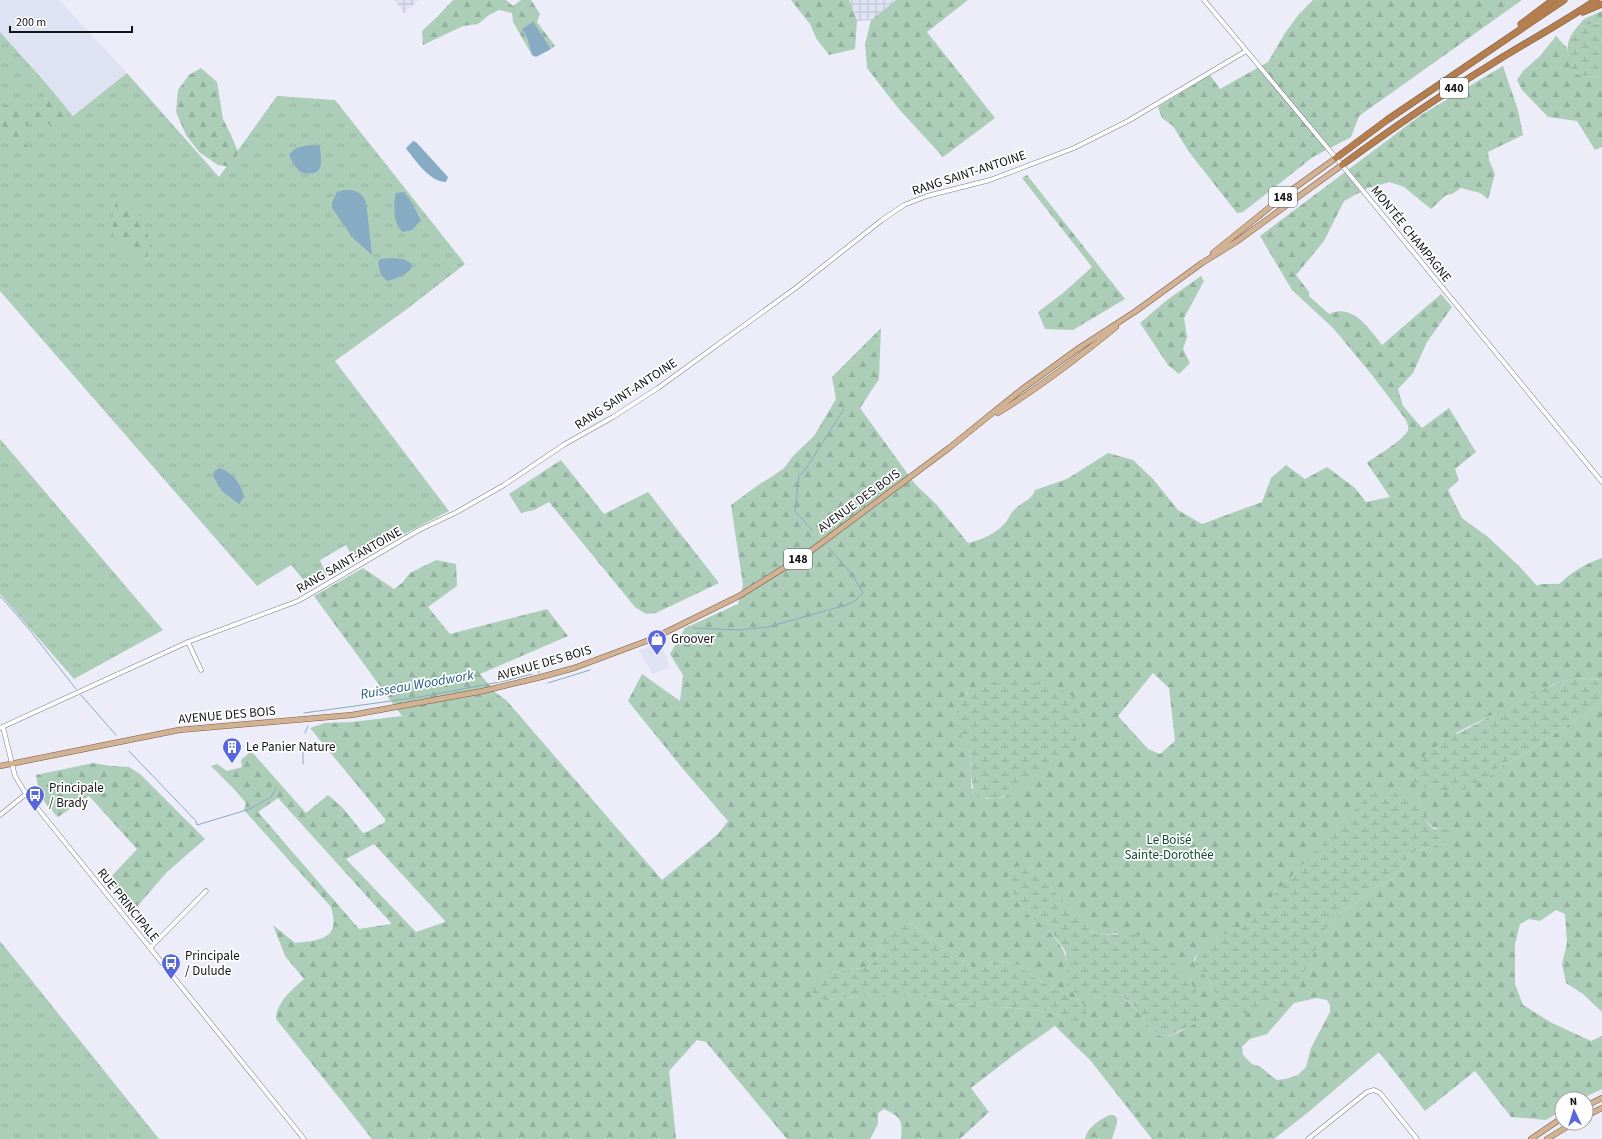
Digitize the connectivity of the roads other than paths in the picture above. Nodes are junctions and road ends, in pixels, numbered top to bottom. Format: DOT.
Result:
graph roads {
  1 [pos="1204,0"];
  2 [pos="1553,0"];
  3 [pos="1564,0"];
  4 [pos="1596,0"];
  5 [pos="1602,4"];
  6 [pos="1570,18"];
  7 [pos="1246,51"];
  8 [pos="1486,53"];
  9 [pos="1336,158"];
  10 [pos="1342,165"];
  11 [pos="1202,263"];
  12 [pos="1602,482"];
  13 [pos="188,642"];
  14 [pos="201,670"];
  15 [pos="2,728"];
  16 [pos="12,763"];
  17 [pos="0,766"];
  18 [pos="26,794"];
  19 [pos="0,815"];
  20 [pos="206,891"];
  21 [pos="150,948"];
  22 [pos="1554,1123"];
  23 [pos="1560,1131"];
  24 [pos="304,1139"];
  25 [pos="1308,1139"];
  26 [pos="1417,1139"];
  27 [pos="1531,1139"];
  28 [pos="1547,1139"];
  1 -- 7 [label="street, MONTÉE CHAMPAGNE"];
  2 -- 8 [label="highway"];
  3 -- 8 [label="highway, 440"];
  4 -- 6 [label="highway, 440"];
  5 -- 6 [label="highway"];
  6 -- 10 [label="highway, 440"];
  7 -- 9 [label="street, MONTÉE CHAMPAGNE"];
  7 -- 13 [label="street, RANG SAINT-ANTOINE"];
  8 -- 9 [label="highway, 440"];
  9 -- 10 [label="street, MONTÉE CHAMPAGNE"];
  9 -- 11 [label="main road, AVENUE DES BOIS / 148"];
  10 -- 11 [label="main road, AVENUE DES BOIS / 148"];
  10 -- 12 [label="street, MONTÉE CHAMPAGNE"];
  11 -- 16 [label="main road, AVENUE DES BOIS / 148"];
  13 -- 14 [label="street"];
  13 -- 15 [label="street, RANG SAINT-ANTOINE"];
  15 -- 16 [label="street, RUE PRINCIPALE"];
  16 -- 17 [label="main road, AVENUE DES BOIS / 148"];
  16 -- 18 [label="street, RUE PRINCIPALE"];
  18 -- 19 [label="street"];
  18 -- 21 [label="street, RUE PRINCIPALE"];
  20 -- 21 [label="street"];
  21 -- 24 [label="street, RUE PRINCIPALE"];
  22 -- 27 [label="main road"];
  23 -- 28 [label="main road"];
  25 -- 26 [label="street"];
}
